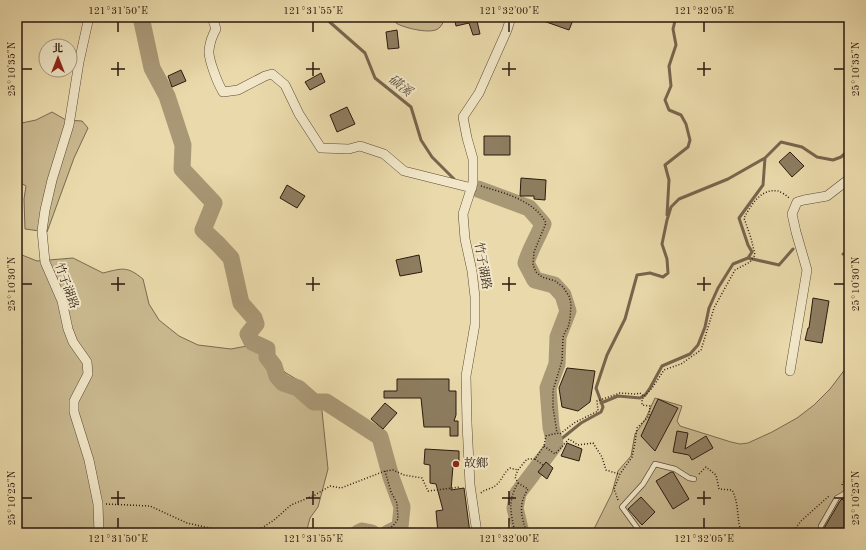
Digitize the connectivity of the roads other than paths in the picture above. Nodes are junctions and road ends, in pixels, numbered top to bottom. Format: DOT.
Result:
graph roads {
  1 [pos="89,17"];
  2 [pos="212,17"];
  3 [pos="511,17"];
  4 [pos="849,179"];
  5 [pos="472,186"];
  6 [pos="790,371"];
  7 [pos="694,479"];
  8 [pos="849,489"];
  9 [pos="821,526"];
  10 [pos="99,533"];
  11 [pos="477,533"];
  12 [pos="641,533"];
  1 -- 10 [label="street, 竹子湖路"];
  2 -- 5 [label="street"];
  3 -- 5 [label="street, 竹子湖路"];
  4 -- 6 [label="street"];
  5 -- 11 [label="street, 竹子湖路"];
  7 -- 12 [label="lane"];
  8 -- 9 [label="lane"];
}
